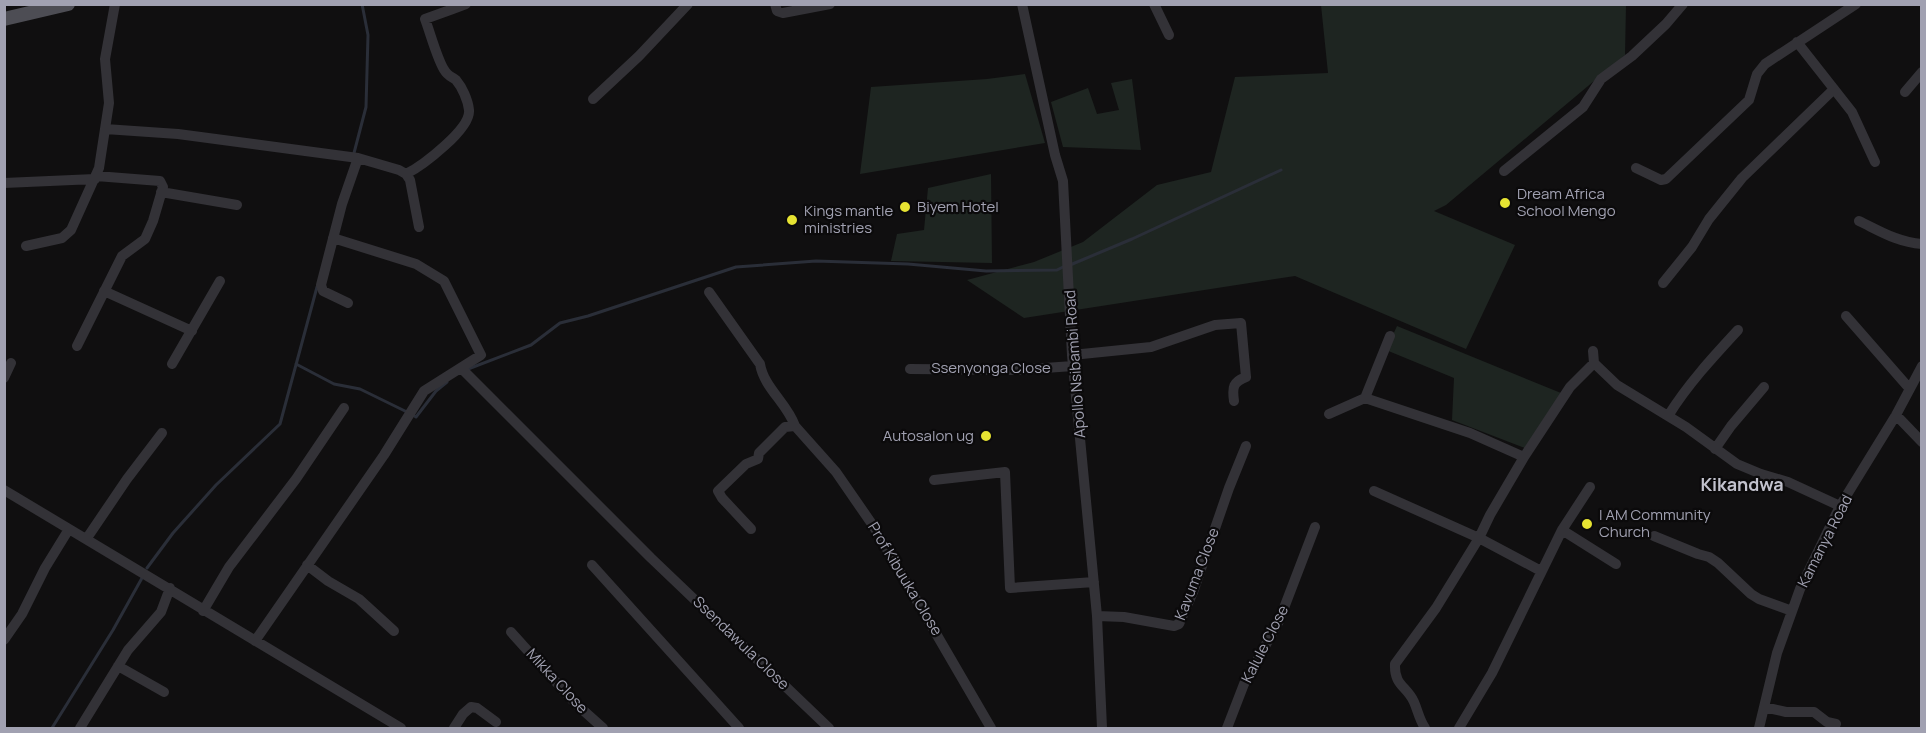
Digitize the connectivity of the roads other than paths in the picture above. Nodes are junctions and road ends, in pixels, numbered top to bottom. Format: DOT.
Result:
graph roads {
  1 [pos="68,4"];
  2 [pos="115,4"];
  3 [pos="466,4"];
  4 [pos="688,4"];
  5 [pos="775,4"];
  6 [pos="830,4"];
  7 [pos="1022,4"];
  8 [pos="1154,4"];
  9 [pos="1683,4"];
  10 [pos="1856,4"];
  11 [pos="451,7"];
  12 [pos="4,19"];
  13 [pos="1168,35"];
  14 [pos="1797,42"];
  15 [pos="1922,72"];
  16 [pos="1834,89"];
  17 [pos="1905,92"];
  18 [pos="593,99"];
  19 [pos="105,129"];
  20 [pos="358,158"];
  21 [pos="1875,162"];
  22 [pos="1636,168"];
  23 [pos="1504,171"];
  24 [pos="406,174"];
  25 [pos="96,178"];
  26 [pos="4,183"];
  27 [pos="161,192"];
  28 [pos="237,204"];
  29 [pos="1858,221"];
  30 [pos="419,227"];
  31 [pos="333,238"];
  32 [pos="1922,244"];
  33 [pos="26,246"];
  34 [pos="220,281"];
  35 [pos="1663,283"];
  36 [pos="104,291"];
  37 [pos="709,292"];
  38 [pos="348,303"];
  39 [pos="1846,316"];
  40 [pos="1738,330"];
  41 [pos="192,331"];
  42 [pos="1390,336"];
  43 [pos="77,346"];
  44 [pos="1593,351"];
  45 [pos="1073,361"];
  46 [pos="10,363"];
  47 [pos="172,363"];
  48 [pos="1594,363"];
  49 [pos="1922,366"];
  50 [pos="910,369"];
  51 [pos="465,372"];
  52 [pos="4,378"];
  53 [pos="1764,387"];
  54 [pos="1909,388"];
  55 [pos="1365,398"];
  56 [pos="1234,401"];
  57 [pos="344,408"];
  58 [pos="1329,414"];
  59 [pos="1896,415"];
  60 [pos="1668,416"];
  61 [pos="795,426"];
  62 [pos="162,433"];
  63 [pos="1922,442"];
  64 [pos="1246,446"];
  65 [pos="1715,449"];
  66 [pos="1524,458"];
  67 [pos="934,480"];
  68 [pos="1590,487"];
  69 [pos="4,490"];
  70 [pos="1374,491"];
  71 [pos="1840,506"];
  72 [pos="1315,527"];
  73 [pos="69,529"];
  74 [pos="751,529"];
  75 [pos="1562,530"];
  76 [pos="1654,536"];
  77 [pos="87,538"];
  78 [pos="1479,538"];
  79 [pos="1616,564"];
  80 [pos="307,565"];
  81 [pos="592,565"];
  82 [pos="1541,571"];
  83 [pos="1094,582"];
  84 [pos="170,588"];
  85 [pos="203,611"];
  86 [pos="1792,611"];
  87 [pos="1097,616"];
  88 [pos="394,631"];
  89 [pos="511,632"];
  90 [pos="4,640"];
  91 [pos="255,641"];
  92 [pos="118,666"];
  93 [pos="164,692"];
  94 [pos="1764,707"];
  95 [pos="496,722"];
  96 [pos="1836,724"];
  97 [pos="80,729"];
  98 [pos="401,729"];
  99 [pos="454,729"];
  100 [pos="603,729"];
  101 [pos="739,729"];
  102 [pos="830,729"];
  103 [pos="991,729"];
  104 [pos="1102,729"];
  105 [pos="1227,729"];
  106 [pos="1425,729"];
  107 [pos="1459,729"];
  108 [pos="1759,729"];
  1 -- 12 [label="main road"];
  2 -- 19 [label="street"];
  3 -- 11 [label="street"];
  4 -- 18 [label="street"];
  5 -- 6 [label="street"];
  7 -- 45 [label="street, Apollo Nsibambi Road"];
  8 -- 13 [label="street"];
  9 -- 23 [label="street"];
  10 -- 14 [label="street"];
  11 -- 24 [label="street"];
  14 -- 16 [label="street"];
  14 -- 22 [label="street"];
  15 -- 17 [label="street"];
  16 -- 21 [label="street"];
  16 -- 35 [label="street"];
  19 -- 20 [label="street"];
  19 -- 25 [label="street"];
  20 -- 24 [label="street"];
  20 -- 31 [label="street"];
  24 -- 30 [label="street"];
  25 -- 26 [label="street"];
  25 -- 27 [label="street"];
  25 -- 33 [label="street"];
  27 -- 28 [label="street"];
  27 -- 36 [label="street"];
  29 -- 32 [label="street"];
  31 -- 38 [label="street"];
  31 -- 51 [label="street"];
  34 -- 41 [label="street"];
  36 -- 41 [label="street"];
  36 -- 43 [label="street"];
  37 -- 61 [label="street, Prof Kibuuka Close"];
  39 -- 54 [label="street"];
  40 -- 60 [label="street"];
  41 -- 47 [label="street"];
  42 -- 55 [label="street"];
  44 -- 48 [label="street"];
  45 -- 50 [label="street, Ssenyonga Close"];
  45 -- 56 [label="street, Ssenyonga Close"];
  45 -- 83 [label="street, Apollo Nsibambi Road"];
  46 -- 52 [label="street"];
  48 -- 60 [label="street"];
  48 -- 66 [label="street"];
  49 -- 54 [label="street, Kamanya Road"];
  51 -- 80 [label="street"];
  51 -- 102 [label="street, Ssendawula Close"];
  53 -- 65 [label="street"];
  54 -- 59 [label="street, Kamanya Road"];
  55 -- 58 [label="street"];
  55 -- 66 [label="street"];
  57 -- 85 [label="street"];
  59 -- 63 [label="street"];
  59 -- 71 [label="street, Kamanya Road"];
  60 -- 65 [label="street"];
  61 -- 74 [label="street"];
  61 -- 103 [label="street, Prof Kibuuka Close"];
  62 -- 77 [label="street"];
  64 -- 87 [label="street, Kavuma Close"];
  65 -- 71 [label="street"];
  66 -- 78 [label="street"];
  67 -- 83 [label="street"];
  68 -- 75 [label="street"];
  69 -- 73 [label="street"];
  70 -- 78 [label="street"];
  71 -- 86 [label="street, Kamanya Road"];
  72 -- 105 [label="street, Kalule Close"];
  73 -- 77 [label="street"];
  73 -- 90 [label="street"];
  75 -- 79 [label="street"];
  75 -- 82 [label="street"];
  76 -- 86 [label="street"];
  77 -- 84 [label="street"];
  78 -- 82 [label="street"];
  78 -- 106 [label="street"];
  80 -- 88 [label="street"];
  80 -- 91 [label="street"];
  81 -- 101 [label="street"];
  82 -- 107 [label="street"];
  83 -- 87 [label="street, Apollo Nsibambi Road"];
  84 -- 85 [label="street"];
  84 -- 92 [label="street"];
  85 -- 91 [label="street"];
  86 -- 94 [label="street, Kamanya Road"];
  87 -- 104 [label="street, Apollo Nsibambi Road"];
  89 -- 100 [label="street, Mikka Close"];
  91 -- 98 [label="street"];
  92 -- 93 [label="street"];
  92 -- 97 [label="street"];
  94 -- 96 [label="street"];
  94 -- 108 [label="street, Kamanya Road"];
  95 -- 99 [label="street"];
}
